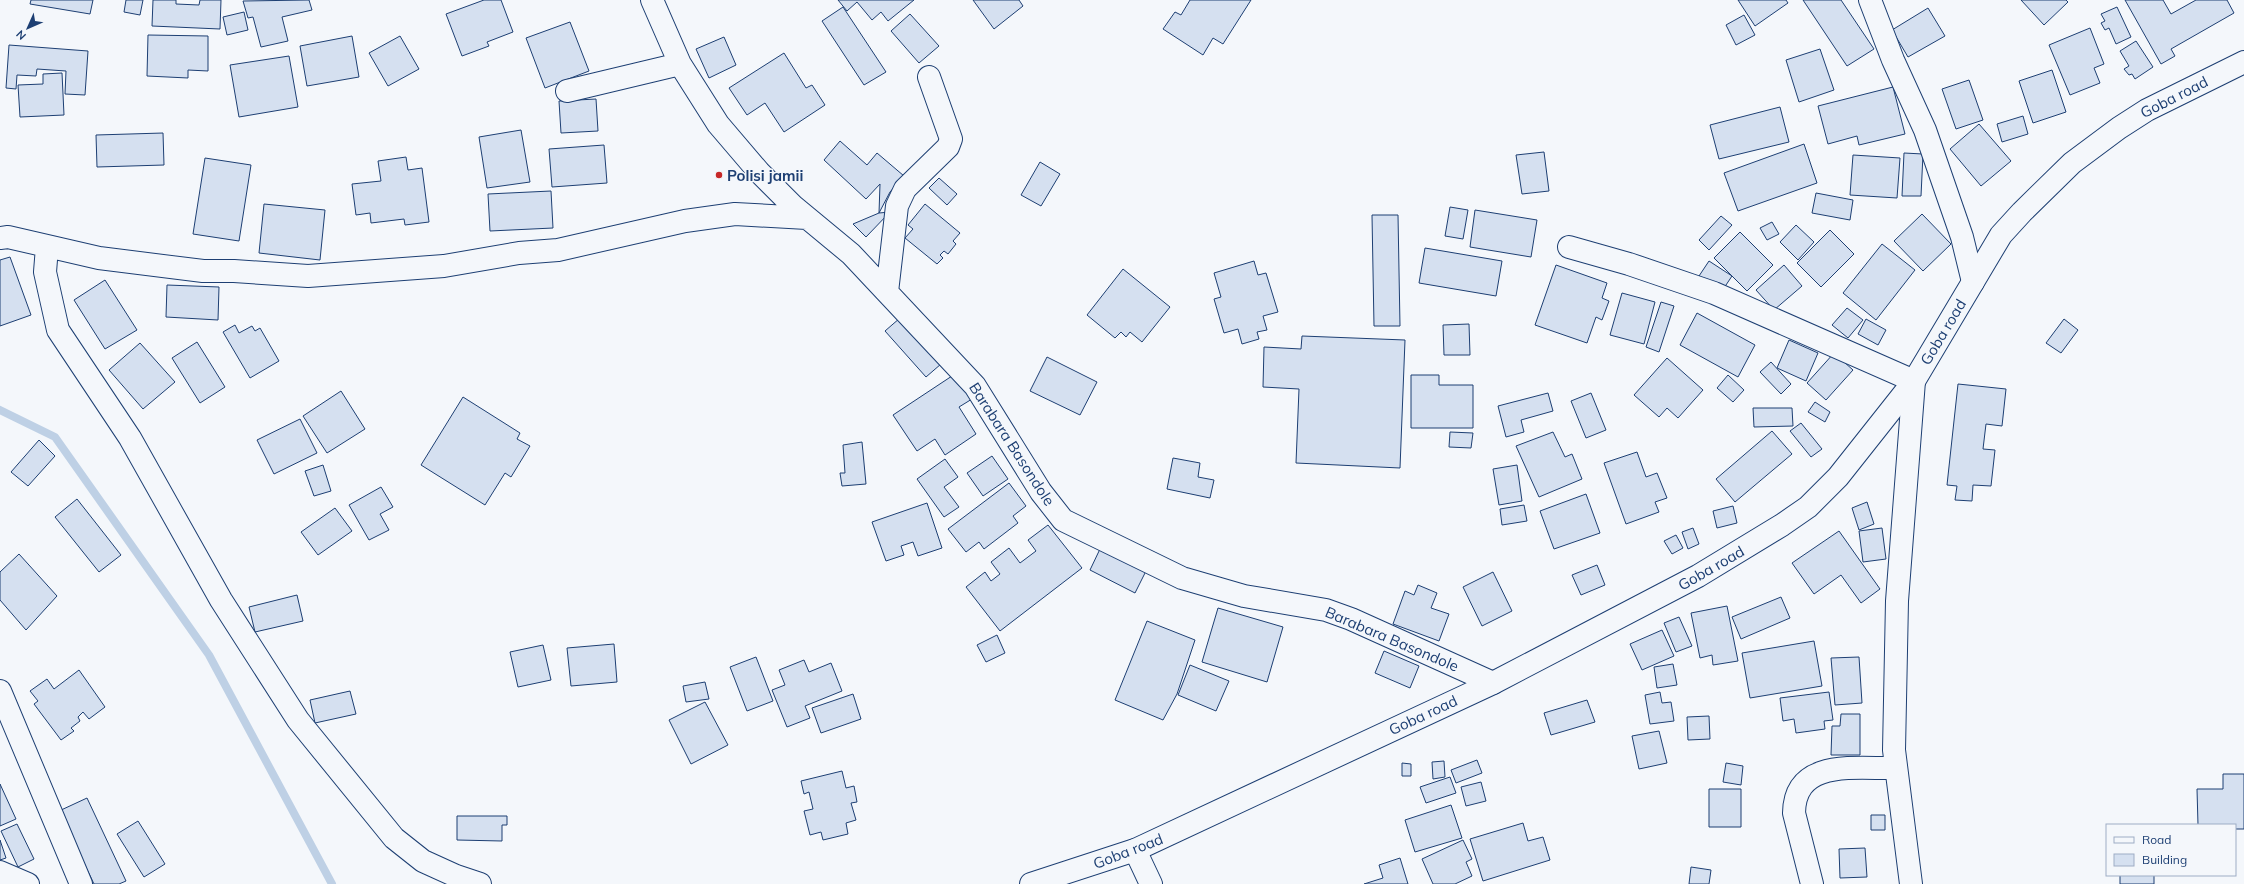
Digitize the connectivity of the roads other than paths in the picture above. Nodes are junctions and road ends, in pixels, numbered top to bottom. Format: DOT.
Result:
graph roads {
  1 [pos="1870,0"];
  2 [pos="654,1"];
  3 [pos="2244,62"];
  4 [pos="680,64"];
  5 [pos="929,77"];
  6 [pos="567,91"];
  7 [pos="807,218"];
  8 [pos="0,238"];
  9 [pos="47,246"];
  10 [pos="1569,247"];
  11 [pos="1972,282"];
  12 [pos="886,292"];
  13 [pos="1914,381"];
  14 [pos="1493,682"];
  15 [pos="0,691"];
  16 [pos="1895,768"];
  17 [pos="1135,850"];
  18 [pos="0,872"];
  19 [pos="28,884"];
  20 [pos="81,884"];
  21 [pos="480,884"];
  22 [pos="1031,884"];
  23 [pos="1151,884"];
  24 [pos="1812,884"];
  25 [pos="1911,884"];
  1 -- 11 [label="street"];
  2 -- 4 [label="street, Barabara Basondole"];
  3 -- 11 [label="street, Goba road"];
  4 -- 6 [label="street"];
  4 -- 7 [label="street, Barabara Basondole"];
  5 -- 12 [label="street"];
  7 -- 9 [label="street"];
  7 -- 12 [label="street, Barabara Basondole"];
  8 -- 9 [label="street"];
  9 -- 21 [label="street"];
  10 -- 13 [label="street"];
  11 -- 13 [label="street, Goba road"];
  12 -- 14 [label="street, Barabara Basondole"];
  13 -- 14 [label="street, Goba road"];
  13 -- 16 [label="street"];
  14 -- 17 [label="street, Goba road"];
  15 -- 20 [label="street"];
  16 -- 24 [label="street"];
  16 -- 25 [label="street"];
  17 -- 22 [label="street, Goba road"];
  17 -- 23 [label="street"];
  18 -- 19 [label="street"];
}
